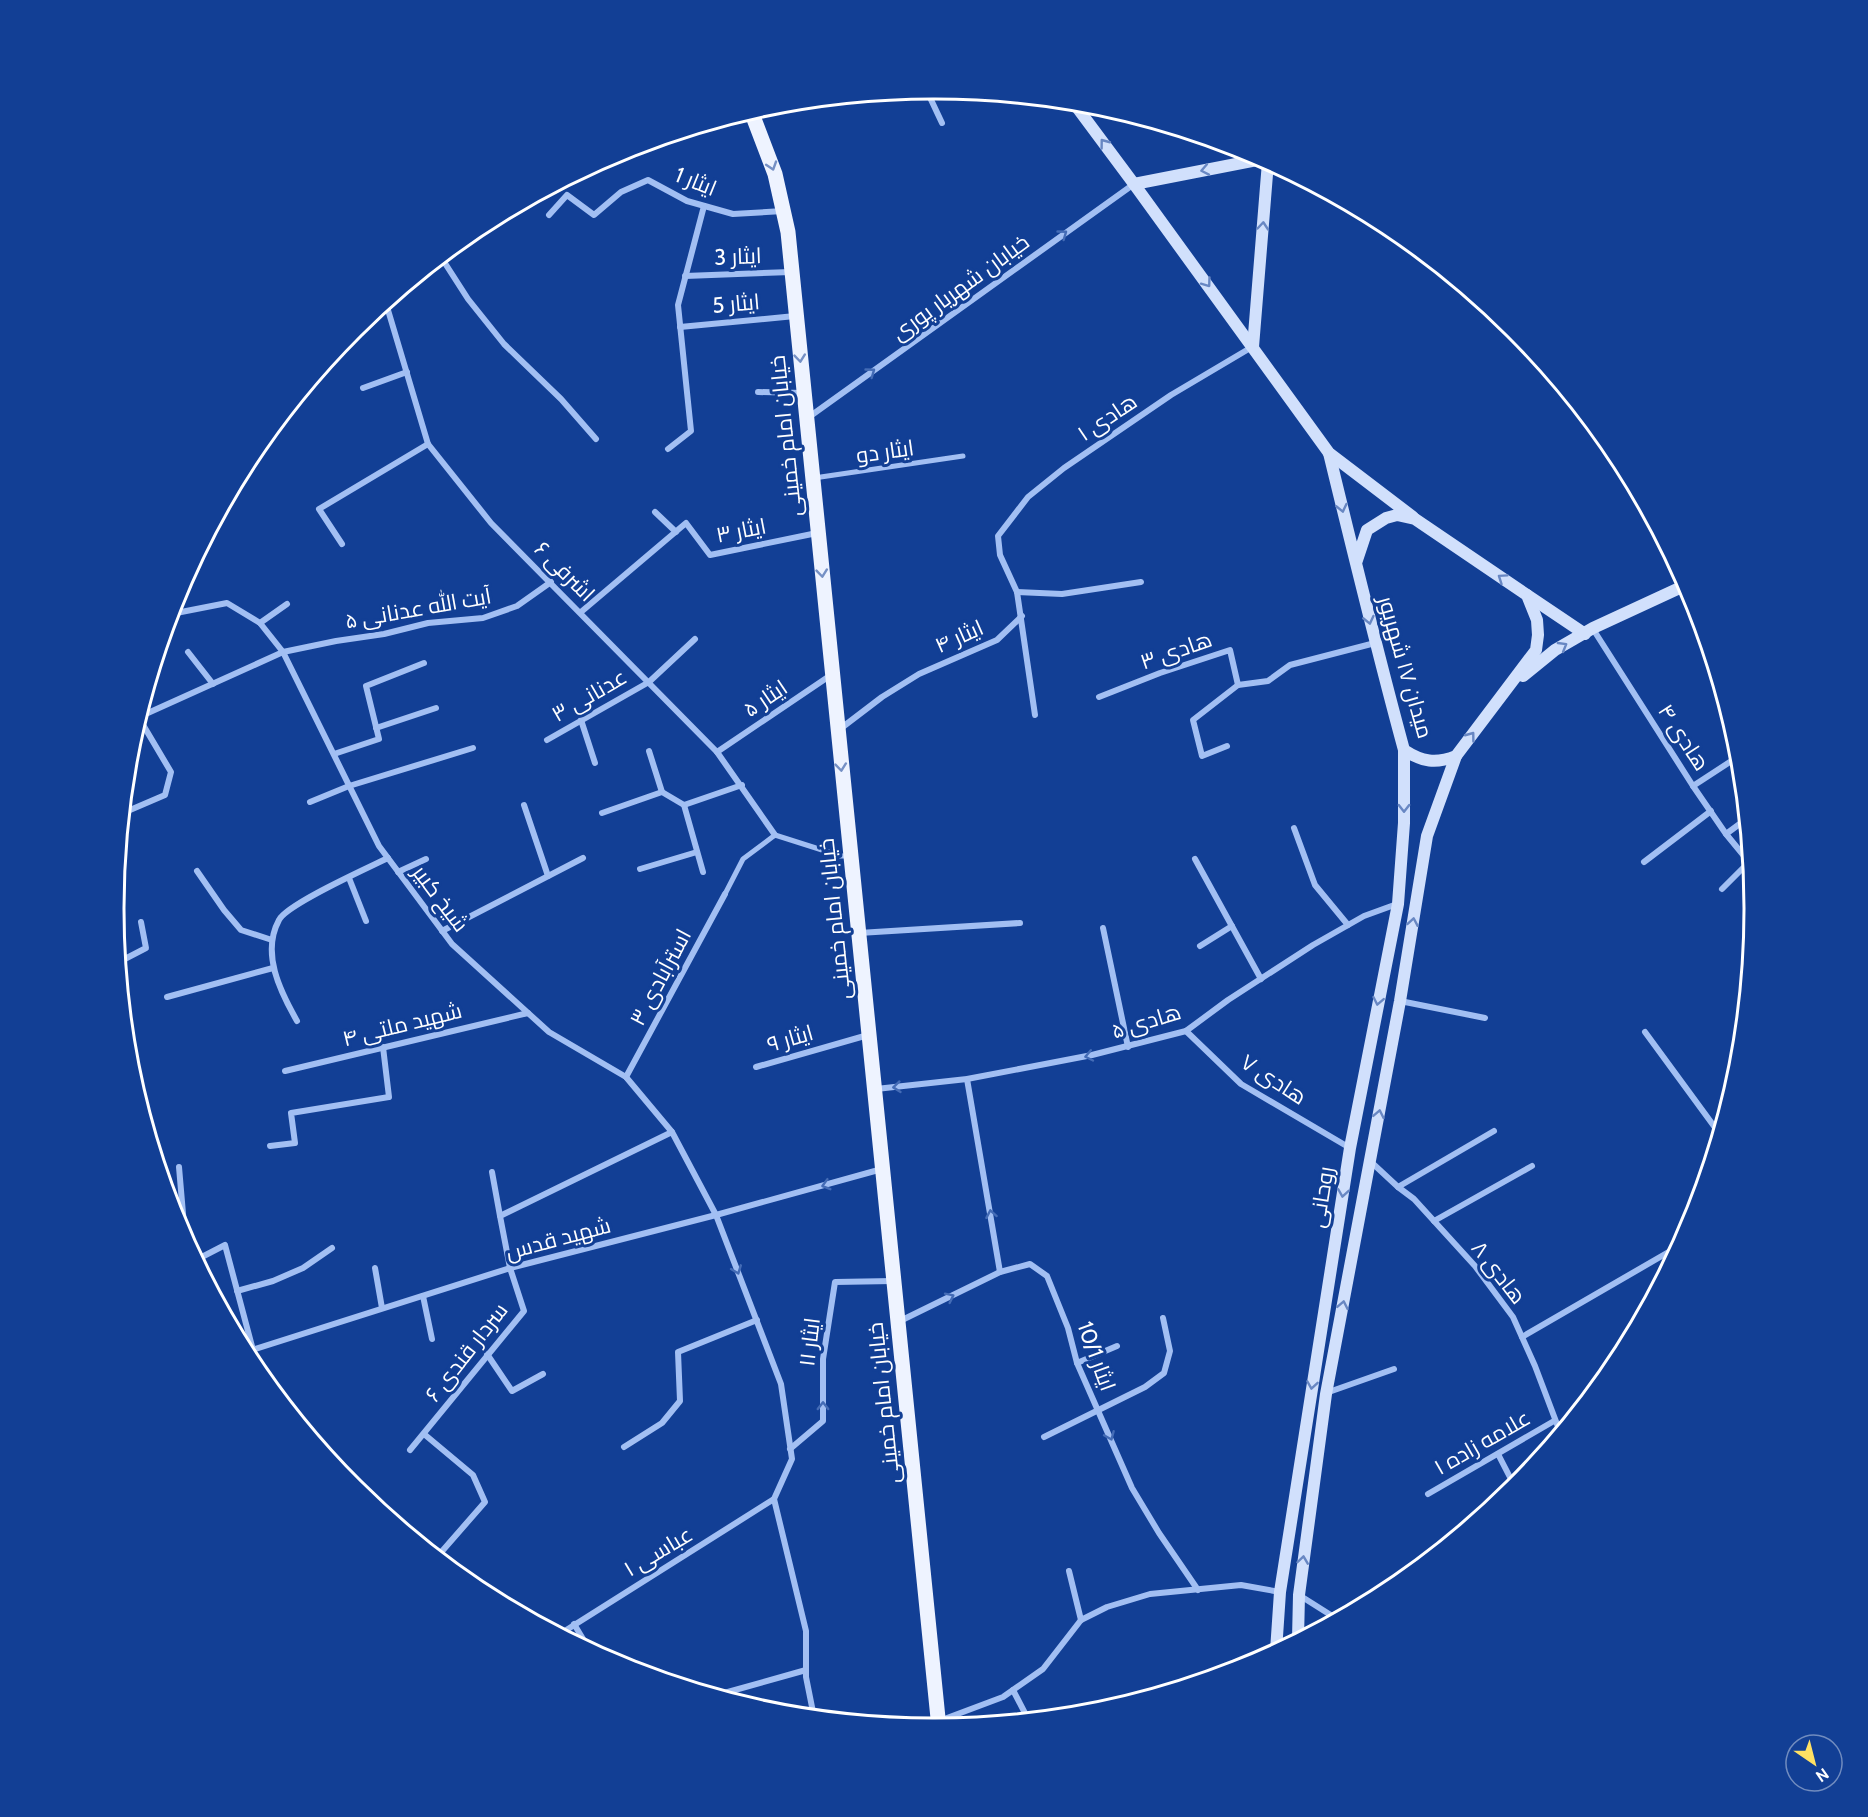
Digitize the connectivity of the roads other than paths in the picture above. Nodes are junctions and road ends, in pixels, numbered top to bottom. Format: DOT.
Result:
graph roads {
  1 [pos="931,99"];
  2 [pos="1081,113"];
  3 [pos="754,120"];
  4 [pos="942,123"];
  5 [pos="1246,162"];
  6 [pos="1267,171"];
  7 [pos="1134,184"];
  8 [pos="704,206"];
  9 [pos="783,211"];
  10 [pos="549,214"];
  11 [pos="445,263"];
  12 [pos="791,272"];
  13 [pos="685,276"];
  14 [pos="388,311"];
  15 [pos="796,316"];
  16 [pos="680,327"];
  17 [pos="1253,347"];
  18 [pos="407,372"];
  19 [pos="363,388"];
  20 [pos="758,392"];
  21 [pos="804,393"];
  22 [pos="806,419"];
  23 [pos="596,439"];
  24 [pos="428,444"];
  25 [pos="668,449"];
  26 [pos="1329,453"];
  27 [pos="963,456"];
  28 [pos="812,478"];
  29 [pos="656,512"];
  30 [pos="1415,519"];
  31 [pos="676,532"];
  32 [pos="818,533"];
  33 [pos="342,544"];
  34 [pos="1356,563"];
  35 [pos="551,582"];
  36 [pos="1141,582"];
  37 [pos="1678,589"];
  38 [pos="1017,592"];
  39 [pos="1527,595"];
  40 [pos="287,604"];
  41 [pos="181,612"];
  42 [pos="581,612"];
  43 [pos="1022,616"];
  44 [pos="260,623"];
  45 [pos="1589,631"];
  46 [pos="695,639"];
  47 [pos="1375,643"];
  48 [pos="188,652"];
  49 [pos="283,652"];
  50 [pos="424,663"];
  51 [pos="832,674"];
  52 [pos="649,682"];
  53 [pos="213,684"];
  54 [pos="1239,685"];
  55 [pos="1510,686"];
  56 [pos="1099,697"];
  57 [pos="436,708"];
  58 [pos="149,714"];
  59 [pos="1035,715"];
  60 [pos="581,720"];
  61 [pos="145,728"];
  62 [pos="376,728"];
  63 [pos="838,731"];
  64 [pos="547,740"];
  65 [pos="1227,746"];
  66 [pos="473,748"];
  67 [pos="1404,750"];
  68 [pos="650,751"];
  69 [pos="717,752"];
  70 [pos="334,754"];
  71 [pos="1456,756"];
  72 [pos="1730,762"];
  73 [pos="595,763"];
  74 [pos="742,785"];
  75 [pos="349,786"];
  76 [pos="1693,786"];
  77 [pos="662,792"];
  78 [pos="310,802"];
  79 [pos="524,805"];
  80 [pos="684,805"];
  81 [pos="130,810"];
  82 [pos="1710,811"];
  83 [pos="602,813"];
  84 [pos="1739,824"];
  85 [pos="1294,828"];
  86 [pos="1726,834"];
  87 [pos="775,835"];
  88 [pos="697,852"];
  89 [pos="1742,853"];
  90 [pos="850,856"];
  91 [pos="388,858"];
  92 [pos="583,858"];
  93 [pos="426,859"];
  94 [pos="1195,859"];
  95 [pos="1644,862"];
  96 [pos="640,869"];
  97 [pos="1742,869"];
  98 [pos="197,871"];
  99 [pos="398,872"];
  100 [pos="703,872"];
  101 [pos="548,876"];
  102 [pos="348,878"];
  103 [pos="1722,889"];
  104 [pos="725,894"];
  105 [pos="1398,904"];
  106 [pos="366,921"];
  107 [pos="141,922"];
  108 [pos="1020,923"];
  109 [pos="1348,925"];
  110 [pos="1232,926"];
  111 [pos="1103,928"];
  112 [pos="442,931"];
  113 [pos="858,933"];
  114 [pos="272,940"];
  115 [pos="1200,946"];
  116 [pos="126,958"];
  117 [pos="273,968"];
  118 [pos="1261,979"];
  119 [pos="167,997"];
  120 [pos="1400,1001"];
  121 [pos="528,1013"];
  122 [pos="1485,1017"];
  123 [pos="297,1021"];
  124 [pos="1186,1031"];
  125 [pos="1645,1032"];
  126 [pos="868,1035"];
  127 [pos="383,1047"];
  128 [pos="1128,1047"];
  129 [pos="1366,1062"];
  130 [pos="756,1067"];
  131 [pos="1388,1067"];
  132 [pos="285,1071"];
  133 [pos="626,1077"];
  134 [pos="967,1079"];
  135 [pos="874,1089"];
  136 [pos="1714,1126"];
  137 [pos="1494,1131"];
  138 [pos="672,1132"];
  139 [pos="270,1146"];
  140 [pos="1350,1148"];
  141 [pos="1370,1161"];
  142 [pos="1532,1166"];
  143 [pos="179,1167"];
  144 [pos="882,1169"];
  145 [pos="492,1172"];
  146 [pos="1398,1187"];
  147 [pos="182,1207"];
  148 [pos="717,1215"];
  149 [pos="500,1216"];
  150 [pos="1434,1221"];
  151 [pos="332,1248"];
  152 [pos="1666,1253"];
  153 [pos="203,1256"];
  154 [pos="375,1268"];
  155 [pos="510,1268"];
  156 [pos="1000,1272"];
  157 [pos="893,1281"];
  158 [pos="237,1291"];
  159 [pos="423,1296"];
  160 [pos="382,1308"];
  161 [pos="1164,1318"];
  162 [pos="757,1320"];
  163 [pos="898,1322"];
  164 [pos="245,1333"];
  165 [pos="1522,1337"];
  166 [pos="432,1339"];
  167 [pos="1117,1346"];
  168 [pos="255,1349"];
  169 [pos="487,1354"];
  170 [pos="1077,1362"];
  171 [pos="1394,1369"];
  172 [pos="543,1374"];
  173 [pos="1326,1394"];
  174 [pos="1098,1409"];
  175 [pos="1554,1421"];
  176 [pos="1556,1425"];
  177 [pos="424,1434"];
  178 [pos="1044,1437"];
  179 [pos="624,1447"];
  180 [pos="790,1449"];
  181 [pos="410,1450"];
  182 [pos="1498,1454"];
  183 [pos="1510,1477"];
  184 [pos="1428,1494"];
  185 [pos="774,1499"];
  186 [pos="442,1552"];
  187 [pos="1069,1572"];
  188 [pos="1198,1590"];
  189 [pos="1280,1592"];
  190 [pos="1299,1595"];
  191 [pos="1331,1614"];
  192 [pos="1082,1620"];
  193 [pos="574,1624"];
  194 [pos="566,1630"];
  195 [pos="1298,1632"];
  196 [pos="582,1638"];
  197 [pos="1277,1642"];
  198 [pos="806,1670"];
  199 [pos="1013,1690"];
  200 [pos="730,1691"];
  201 [pos="813,1708"];
  202 [pos="1025,1712"];
  203 [pos="956,1717"];
  204 [pos="937,1718"];
  1 -- 4 [label="street"];
  7 -- 2 [label="main road, one-way"];
  3 -- 9 [label="main road, خیابان امام خمینی, one-way"];
  5 -- 7 [label="main road, one-way"];
  17 -- 6 [label="main road, one-way"];
  7 -- 17 [label="main road, one-way"];
  22 -- 7 [label="street, خیابان شهریار پوری, one-way"];
  8 -- 9 [label="street, ایثار 1"];
  8 -- 10 [label="street, ایثار 1"];
  8 -- 13 [label="street"];
  9 -- 12 [label="main road, خیابان امام خمینی"];
  11 -- 23 [label="street"];
  12 -- 13 [label="street, ایثار 3"];
  12 -- 15 [label="main road, خیابان امام خمینی"];
  13 -- 16 [label="street"];
  14 -- 18 [label="street, اشرفی ۶"];
  15 -- 16 [label="street, ایثار 5"];
  15 -- 21 [label="main road, خیابان امام خمینی, one-way"];
  16 -- 25 [label="street"];
  17 -- 26 [label="main road"];
  17 -- 38 [label="street, هادی ۱"];
  18 -- 19 [label="street"];
  18 -- 24 [label="street, اشرفی ۶"];
  20 -- 21 [label="street"];
  21 -- 22 [label="main road, خیابان امام خمینی"];
  22 -- 28 [label="main road, خیابان امام خمینی"];
  24 -- 33 [label="street"];
  24 -- 35 [label="street, اشرفی ۶"];
  26 -- 30 [label="main road"];
  26 -- 34 [label="main road, میدان ۱۷ شهریور, one-way"];
  27 -- 28 [label="street, ایثار دو"];
  28 -- 32 [label="main road, خیابان امام خمینی"];
  29 -- 31 [label="street"];
  30 -- 34 [label="main road"];
  39 -- 30 [label="main road, one-way"];
  31 -- 32 [label="street, ایثار ۳"];
  31 -- 42 [label="street"];
  32 -- 51 [label="main road, خیابان امام خمینی, one-way"];
  34 -- 47 [label="main road, میدان ۱۷ شهریور, one-way"];
  35 -- 42 [label="street, اشرفی ۶"];
  35 -- 49 [label="street, آیت الله عدنانی ۵"];
  36 -- 38 [label="street"];
  37 -- 45 [label="main road"];
  38 -- 43 [label="street"];
  39 -- 45 [label="main road"];
  39 -- 55 [label="main road, میدان ۱۷ شهریور"];
  40 -- 44 [label="street"];
  41 -- 44 [label="street, شیخ کبیر"];
  42 -- 52 [label="street, اشرفی ۶"];
  43 -- 59 [label="street"];
  43 -- 63 [label="street, ایثار ۴"];
  44 -- 49 [label="street, شیخ کبیر"];
  55 -- 45 [label="main road, one-way"];
  45 -- 76 [label="street, هادی ۴"];
  46 -- 52 [label="street, عدنانی ۳"];
  47 -- 54 [label="street"];
  47 -- 67 [label="main road, میدان ۱۷ شهریور"];
  48 -- 53 [label="street"];
  49 -- 53 [label="street, آیت الله عدنانی ۵"];
  49 -- 70 [label="street, شیخ کبیر"];
  50 -- 62 [label="street"];
  51 -- 63 [label="main road, خیابان امام خمینی"];
  51 -- 69 [label="street, ایثار ۵"];
  52 -- 60 [label="street, عدنانی ۳"];
  52 -- 69 [label="street, اشرفی ۶"];
  53 -- 58 [label="street, آیت الله عدنانی ۵"];
  54 -- 56 [label="street, هادی ۳"];
  54 -- 65 [label="street"];
  71 -- 55 [label="main road, میدان ۱۷ شهریور, one-way"];
  57 -- 62 [label="street"];
  60 -- 64 [label="street, عدنانی ۳"];
  60 -- 73 [label="street"];
  61 -- 81 [label="street"];
  62 -- 70 [label="street"];
  63 -- 90 [label="main road, خیابان امام خمینی, one-way"];
  66 -- 75 [label="street"];
  67 -- 71 [label="main road, میدان ۱۷ شهریور"];
  67 -- 105 [label="main road, روحانی, one-way"];
  68 -- 77 [label="street"];
  69 -- 74 [label="street, اشرفی ۶"];
  70 -- 75 [label="street, شیخ کبیر"];
  120 -- 71 [label="main road, روحانی, one-way"];
  72 -- 76 [label="street"];
  74 -- 80 [label="street"];
  74 -- 87 [label="street, اشرفی ۶"];
  75 -- 78 [label="street"];
  75 -- 91 [label="street, شیخ کبیر"];
  76 -- 82 [label="street, هادی ۴"];
  77 -- 80 [label="street"];
  77 -- 83 [label="street"];
  79 -- 101 [label="street"];
  80 -- 88 [label="street"];
  82 -- 86 [label="street, هادی ۴"];
  82 -- 95 [label="street"];
  84 -- 86 [label="street"];
  85 -- 109 [label="street"];
  86 -- 89 [label="street, هادی ۴"];
  87 -- 90 [label="street"];
  87 -- 104 [label="street"];
  88 -- 96 [label="street"];
  88 -- 100 [label="street"];
  90 -- 113 [label="main road, خیابان امام خمینی"];
  91 -- 99 [label="street, شیخ کبیر"];
  91 -- 102 [label="street"];
  92 -- 101 [label="street"];
  93 -- 99 [label="street"];
  94 -- 110 [label="street"];
  97 -- 103 [label="street"];
  98 -- 114 [label="street"];
  99 -- 112 [label="street, شیخ کبیر"];
  101 -- 112 [label="street"];
  102 -- 106 [label="street"];
  102 -- 114 [label="street"];
  104 -- 133 [label="street, استرآبادی ٣"];
  105 -- 109 [label="street, هادی ۵"];
  105 -- 129 [label="main road, روحانی, one-way"];
  107 -- 116 [label="street"];
  108 -- 113 [label="street"];
  109 -- 118 [label="street, هادی ۵"];
  110 -- 115 [label="street"];
  110 -- 118 [label="street"];
  111 -- 128 [label="street"];
  112 -- 121 [label="street, شیخ کبیر"];
  113 -- 126 [label="main road, خیابان امام خمینی"];
  114 -- 117 [label="street"];
  117 -- 119 [label="street"];
  117 -- 123 [label="street"];
  118 -- 124 [label="street, هادی ۵"];
  120 -- 122 [label="street"];
  120 -- 131 [label="main road, روحانی"];
  121 -- 127 [label="street, شهید ملتی ۴"];
  121 -- 133 [label="street, شیخ کبیر"];
  124 -- 128 [label="street, هادی ۵"];
  124 -- 140 [label="street, هادی ۷"];
  125 -- 136 [label="street"];
  126 -- 130 [label="street, ایثار ۹"];
  126 -- 135 [label="main road, خیابان امام خمینی"];
  127 -- 132 [label="street, شهید ملتی ۴"];
  127 -- 139 [label="street"];
  128 -- 134 [label="street, هادی ۵, one-way"];
  129 -- 131 [label="main road"];
  129 -- 140 [label="main road, روحانی"];
  141 -- 131 [label="main road, روحانی, one-way"];
  133 -- 138 [label="street, شیخ کبیر"];
  134 -- 135 [label="street, هادی ۵, one-way"];
  156 -- 134 [label="street, one-way"];
  135 -- 144 [label="main road, خیابان امام خمینی"];
  137 -- 146 [label="street"];
  138 -- 148 [label="street, شیخ کبیر"];
  138 -- 149 [label="street"];
  140 -- 189 [label="main road, روحانی, one-way"];
  141 -- 146 [label="street, هادی ۸"];
  173 -- 141 [label="main road, روحانی, one-way"];
  142 -- 150 [label="street"];
  143 -- 147 [label="street"];
  144 -- 148 [label="street, شهید قدس, one-way"];
  144 -- 157 [label="main road, خیابان امام خمینی"];
  145 -- 149 [label="street"];
  146 -- 150 [label="street, هادی ۸"];
  148 -- 155 [label="street, شهید قدس"];
  148 -- 162 [label="street, شیخ کبیر, one-way"];
  149 -- 155 [label="street"];
  150 -- 165 [label="street, هادی ۸"];
  151 -- 158 [label="street"];
  152 -- 165 [label="street"];
  153 -- 158 [label="street"];
  154 -- 160 [label="street"];
  155 -- 159 [label="street, شهید قدس"];
  155 -- 169 [label="street, سردار قندی ۶"];
  163 -- 156 [label="street, ایثار 10/1, one-way"];
  156 -- 170 [label="street, ایثار 10/1"];
  157 -- 163 [label="main road, خیابان امام خمینی"];
  180 -- 157 [label="street, ایثار ۱۱, one-way"];
  158 -- 164 [label="street"];
  159 -- 160 [label="street, شهید قدس"];
  159 -- 166 [label="street"];
  160 -- 168 [label="street, شهید قدس"];
  161 -- 174 [label="street"];
  162 -- 179 [label="street"];
  162 -- 180 [label="street, شیخ کبیر"];
  163 -- 204 [label="main road, خیابان امام خمینی"];
  165 -- 175 [label="street, هادی ۸"];
  167 -- 170 [label="street"];
  169 -- 172 [label="street"];
  169 -- 177 [label="street, سردار قندی ۶"];
  170 -- 174 [label="street, ایثار 10/1"];
  171 -- 173 [label="street"];
  190 -- 173 [label="main road, روحانی, one-way"];
  174 -- 178 [label="street"];
  174 -- 188 [label="street, ایثار 10/1, one-way"];
  175 -- 176 [label="street, هادی ۸"];
  175 -- 182 [label="street, علامه زاده ۱"];
  177 -- 181 [label="street, سردار قندی ۶"];
  177 -- 186 [label="street"];
  180 -- 185 [label="street"];
  182 -- 183 [label="street"];
  182 -- 184 [label="street, علامه زاده ۱"];
  185 -- 193 [label="street, عباسی ۱"];
  185 -- 198 [label="street"];
  187 -- 192 [label="street"];
  188 -- 189 [label="street"];
  188 -- 192 [label="street"];
  189 -- 197 [label="main road, روحانی"];
  190 -- 191 [label="street"];
  190 -- 195 [label="main road, روحانی"];
  192 -- 199 [label="street"];
  193 -- 194 [label="street, عباسی ۱"];
  193 -- 196 [label="street"];
  198 -- 200 [label="street"];
  198 -- 201 [label="street"];
  199 -- 202 [label="street"];
  199 -- 203 [label="street"];
}
